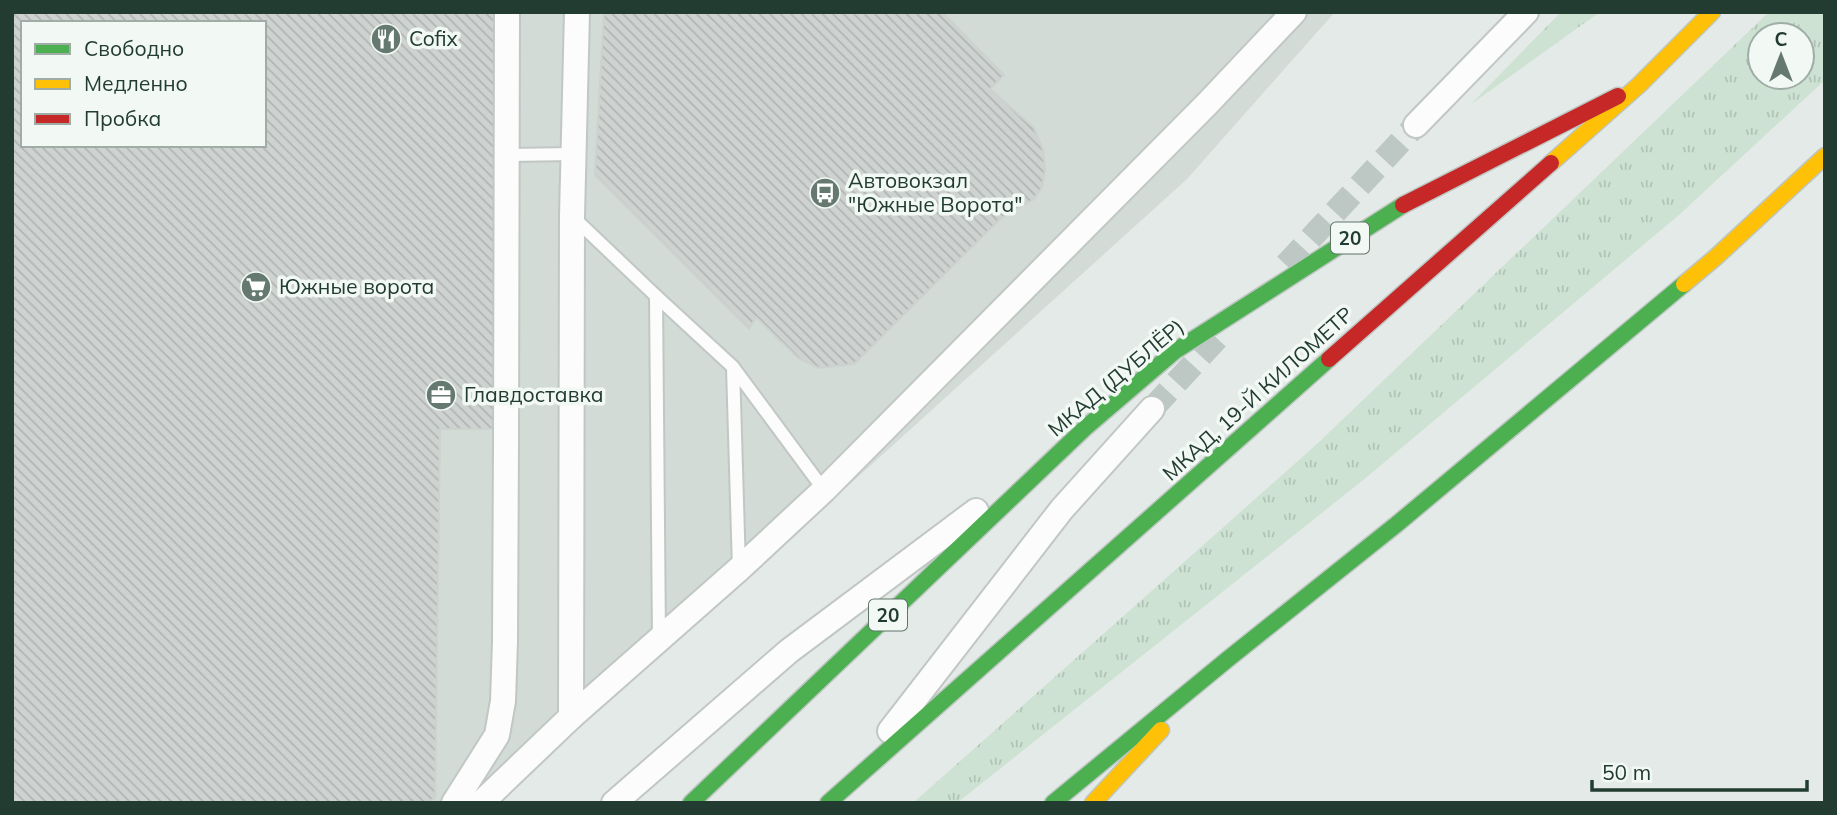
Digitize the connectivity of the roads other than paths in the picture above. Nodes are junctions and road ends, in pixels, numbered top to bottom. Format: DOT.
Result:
graph roads {
  1 [pos="507,12"];
  2 [pos="578,12"];
  3 [pos="1294,12"];
  4 [pos="1526,12"];
  5 [pos="1712,12"];
  6 [pos="1639,85"];
  7 [pos="1416,125"];
  8 [pos="574,153"];
  9 [pos="506,155"];
  10 [pos="1825,156"];
  11 [pos="572,216"];
  12 [pos="656,296"];
  13 [pos="733,366"];
  14 [pos="1152,409"];
  15 [pos="1085,428"];
  16 [pos="824,489"];
  17 [pos="739,569"];
  18 [pos="659,639"];
  19 [pos="1228,659"];
  20 [pos="571,717"];
  21 [pos="848,785"];
  22 [pos="454,803"];
  23 [pos="481,803"];
  24 [pos="614,803"];
  25 [pos="691,803"];
  26 [pos="828,803"];
  27 [pos="1053,803"];
  28 [pos="1093,803"];
  1 -- 9 [label="street"];
  2 -- 8 [label="street"];
  3 -- 16 [label="street"];
  4 -- 7 [label="street"];
  5 -- 6 [label="main road, МКАД, 19-Й КИЛОМЕТР"];
  6 -- 15 [label="main road, МКАД (ДУБЛЁР) / 20"];
  6 -- 21 [label="main road, МКАД, 19-Й КИЛОМЕТР"];
  8 -- 9 [label="lane"];
  8 -- 11 [label="street"];
  9 -- 22 [label="street"];
  10 -- 19 [label="main road"];
  11 -- 12 [label="lane"];
  11 -- 20 [label="street"];
  12 -- 13 [label="lane"];
  12 -- 18 [label="lane"];
  13 -- 16 [label="lane"];
  13 -- 17 [label="lane"];
  14 -- 21 [label="street"];
  15 -- 24 [label="street"];
  15 -- 25 [label="main road, МКАД (ДУБЛЁР) / 20"];
  16 -- 17 [label="street"];
  17 -- 18 [label="street"];
  18 -- 20 [label="street"];
  19 -- 27 [label="main road"];
  19 -- 28 [label="main road"];
  20 -- 23 [label="street"];
  21 -- 26 [label="main road, МКАД, 19-Й КИЛОМЕТР"];
}
